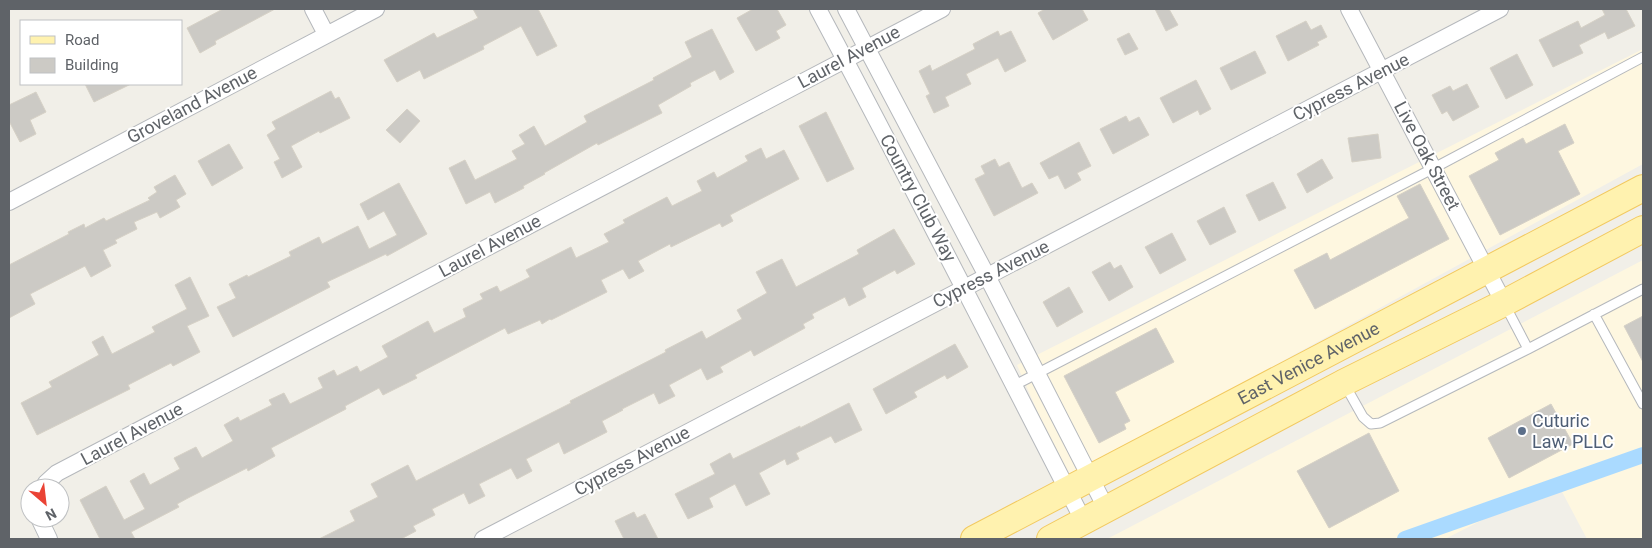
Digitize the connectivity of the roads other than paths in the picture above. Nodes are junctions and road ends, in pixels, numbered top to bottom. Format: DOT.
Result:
graph roads {
  1 [pos="313,9"];
  2 [pos="376,9"];
  3 [pos="818,9"];
  4 [pos="846,9"];
  5 [pos="942,9"];
  6 [pos="1349,9"];
  7 [pos="1500,9"];
  8 [pos="326,34"];
  9 [pos="866,48"];
  10 [pos="1643,57"];
  11 [pos="845,59"];
  12 [pos="1382,71"];
  13 [pos="1434,168"];
  14 [pos="1643,188"];
  15 [pos="9,202"];
  16 [pos="1643,229"];
  17 [pos="1487,270"];
  18 [pos="987,276"];
  19 [pos="964,287"];
  20 [pos="1643,288"];
  21 [pos="1504,303"];
  22 [pos="1594,314"];
  23 [pos="1528,349"];
  24 [pos="1036,374"];
  25 [pos="1344,383"];
  26 [pos="1013,386"];
  27 [pos="1642,403"];
  28 [pos="52,478"];
  29 [pos="1090,478"];
  30 [pos="1068,490"];
  31 [pos="1108,510"];
  32 [pos="1084,522"];
  33 [pos="483,539"];
  34 [pos="974,539"];
  35 [pos="1050,539"];
  1 -- 8 [label="street"];
  2 -- 8 [label="street, Groveland Avenue"];
  3 -- 11 [label="street, Country Club Way"];
  4 -- 9 [label="street, Country Club Way"];
  5 -- 9 [label="street, Laurel Avenue"];
  6 -- 12 [label="street, Live Oak Street"];
  7 -- 12 [label="street, Cypress Avenue"];
  8 -- 15 [label="street, Groveland Avenue"];
  9 -- 11 [label="street, Laurel Avenue"];
  9 -- 18 [label="street, Country Club Way"];
  10 -- 13 [label="lane"];
  11 -- 19 [label="street, Country Club Way"];
  11 -- 28 [label="street, Laurel Avenue"];
  12 -- 13 [label="street, Live Oak Street"];
  12 -- 18 [label="street, Cypress Avenue"];
  13 -- 17 [label="street, Live Oak Street"];
  13 -- 24 [label="lane"];
  14 -- 17 [label="main road, East Venice Avenue"];
  16 -- 21 [label="main road, East Venice Avenue"];
  17 -- 21 [label="street, Live Oak Street"];
  17 -- 29 [label="main road, East Venice Avenue"];
  18 -- 19 [label="street, Cypress Avenue"];
  18 -- 24 [label="street, Country Club Way"];
  19 -- 26 [label="street, Country Club Way"];
  19 -- 33 [label="street, Cypress Avenue"];
  20 -- 22 [label="lane"];
  21 -- 23 [label="lane"];
  21 -- 25 [label="main road, East Venice Avenue"];
  22 -- 23 [label="lane"];
  22 -- 27 [label="lane"];
  23 -- 25 [label="lane"];
  24 -- 26 [label="lane"];
  24 -- 29 [label="street, Country Club Way"];
  25 -- 31 [label="main road, East Venice Avenue"];
  26 -- 30 [label="street, Country Club Way"];
  29 -- 30 [label="main road, East Venice Avenue"];
  29 -- 31 [label="street, Country Club Way"];
  30 -- 32 [label="street, Country Club Way"];
  30 -- 34 [label="main road, East Venice Avenue"];
  31 -- 32 [label="main road, East Venice Avenue"];
  32 -- 35 [label="main road, East Venice Avenue"];
}
